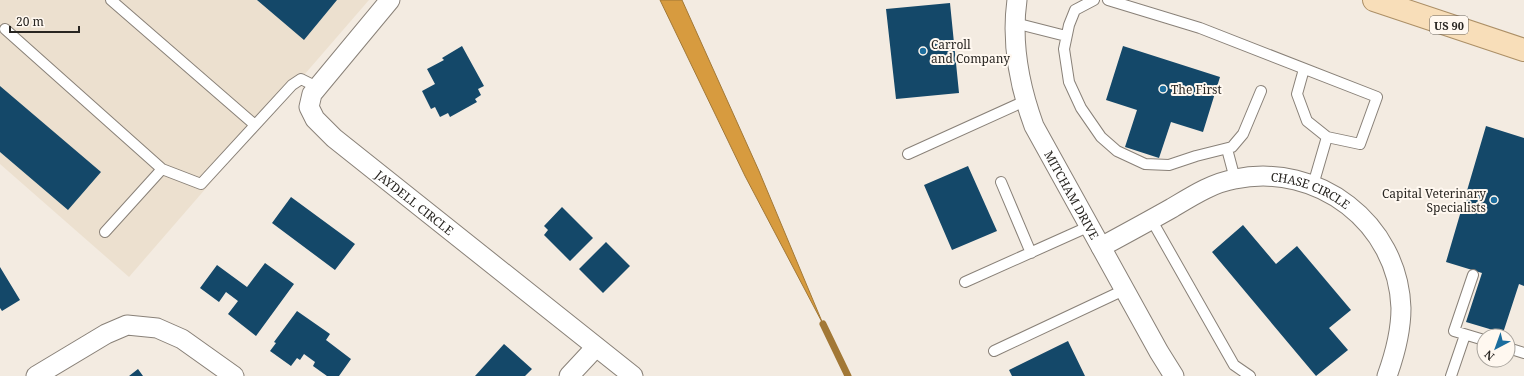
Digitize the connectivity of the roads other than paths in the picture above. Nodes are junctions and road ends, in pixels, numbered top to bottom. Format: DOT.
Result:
graph roads {
  1 [pos="111,0"];
  2 [pos="390,0"];
  3 [pos="1017,0"];
  4 [pos="1094,0"];
  5 [pos="1108,0"];
  6 [pos="1374,0"];
  7 [pos="1015,23"];
  8 [pos="5,29"];
  9 [pos="1066,36"];
  10 [pos="1524,50"];
  11 [pos="1304,69"];
  12 [pos="318,87"];
  13 [pos="1261,91"];
  14 [pos="1025,102"];
  15 [pos="255,125"];
  16 [pos="1327,137"];
  17 [pos="1227,149"];
  18 [pos="908,154"];
  19 [pos="162,169"];
  20 [pos="1235,179"];
  21 [pos="1001,182"];
  22 [pos="1313,185"];
  23 [pos="1151,219"];
  24 [pos="1090,226"];
  25 [pos="105,232"];
  26 [pos="1101,247"];
  27 [pos="1031,253"];
  28 [pos="1473,275"];
  29 [pos="965,282"];
  30 [pos="1124,290"];
  31 [pos="1465,335"];
  32 [pos="1476,338"];
  33 [pos="596,347"];
  34 [pos="994,351"];
  35 [pos="36,376"];
  36 [pos="234,376"];
  37 [pos="569,376"];
  38 [pos="633,376"];
  39 [pos="1174,376"];
  40 [pos="1250,376"];
  41 [pos="1387,376"];
  42 [pos="1451,376"];
  1 -- 15 [label="lane"];
  2 -- 12 [label="street, JAYDELL CIRCLE"];
  3 -- 7 [label="street, MITCHAM DRIVE"];
  4 -- 9 [label="lane"];
  5 -- 11 [label="lane"];
  6 -- 10 [label="main road, US 90"];
  7 -- 9 [label="lane"];
  7 -- 14 [label="street, MITCHAM DRIVE"];
  8 -- 19 [label="lane"];
  9 -- 17 [label="lane"];
  11 -- 16 [label="lane"];
  11 -- 16 [label="lane"];
  12 -- 15 [label="lane"];
  12 -- 33 [label="street, JAYDELL CIRCLE"];
  13 -- 17 [label="lane"];
  14 -- 18 [label="lane"];
  14 -- 24 [label="street, MITCHAM DRIVE"];
  15 -- 19 [label="lane"];
  16 -- 22 [label="lane"];
  17 -- 20 [label="lane"];
  19 -- 25 [label="lane"];
  20 -- 22 [label="street, CHASE CIRCLE"];
  20 -- 23 [label="street, CHASE CIRCLE"];
  21 -- 27 [label="lane"];
  22 -- 41 [label="street, CHASE CIRCLE"];
  23 -- 26 [label="street, CHASE CIRCLE"];
  23 -- 40 [label="lane"];
  24 -- 26 [label="street, MITCHAM DRIVE"];
  24 -- 27 [label="lane"];
  26 -- 30 [label="street, MITCHAM DRIVE"];
  27 -- 29 [label="lane"];
  28 -- 31 [label="lane"];
  30 -- 34 [label="lane"];
  30 -- 39 [label="street, MITCHAM DRIVE"];
  31 -- 32 [label="lane"];
  31 -- 42 [label="lane"];
  33 -- 37 [label="street"];
  33 -- 38 [label="street, JAYDELL CIRCLE"];
  35 -- 36 [label="street"];
}
